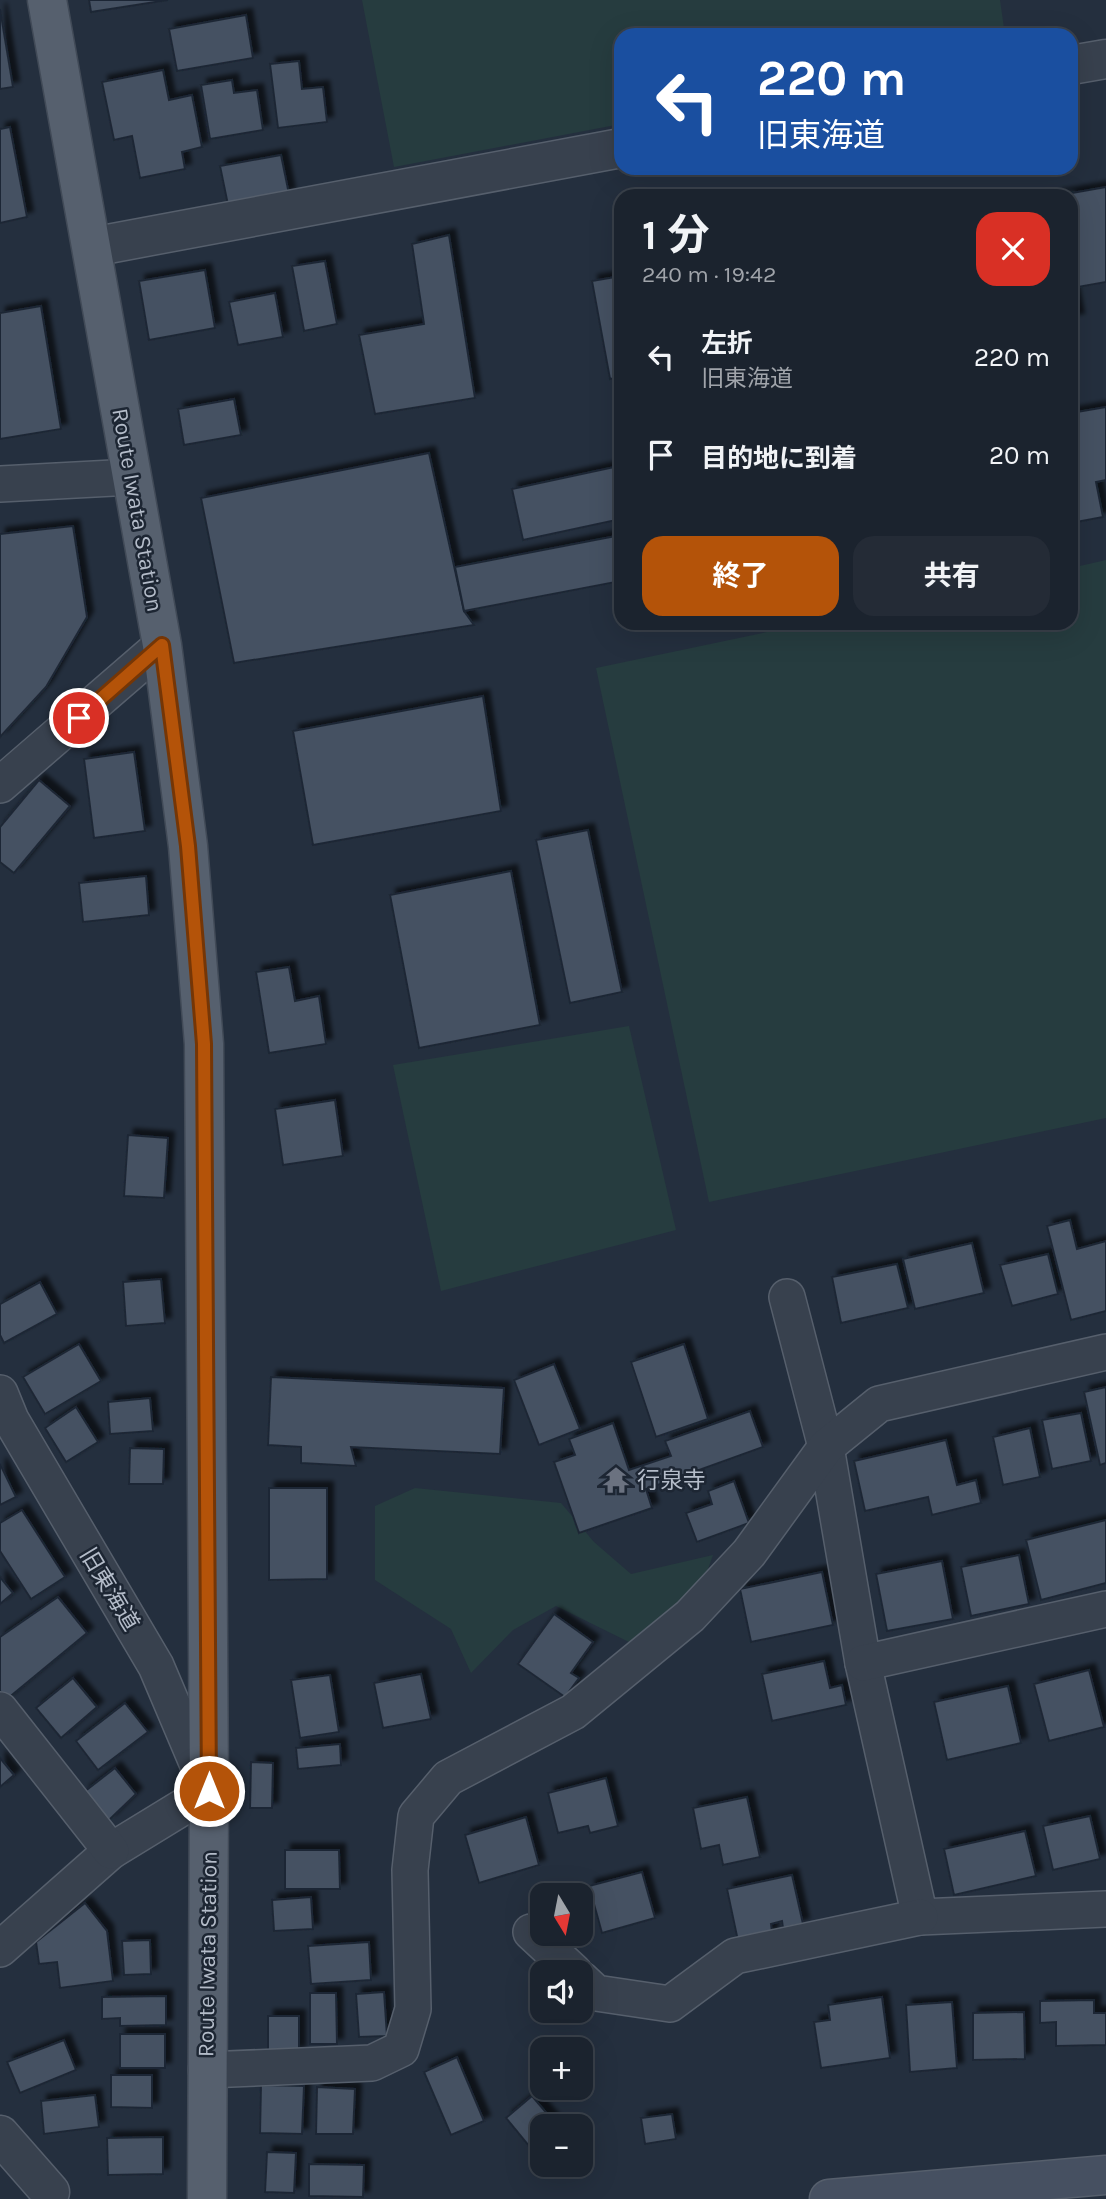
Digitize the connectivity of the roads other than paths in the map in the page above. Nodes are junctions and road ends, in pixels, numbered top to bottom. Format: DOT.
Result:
graph roads {
  1 [pos="47,0"];
  2 [pos="1106,59"];
  3 [pos="1078,64"];
  4 [pos="614,149"];
  5 [pos="92,247"];
  6 [pos="132,477"];
  7 [pos="0,484"];
  8 [pos="162,645"];
  9 [pos="0,785"];
  10 [pos="787,1297"];
  11 [pos="1106,1352"];
  12 [pos="0,1393"];
  13 [pos="826,1447"];
  14 [pos="1106,1609"];
  15 [pos="863,1663"];
  16 [pos="0,1710"];
  17 [pos="209,1791"];
  18 [pos="111,1851"];
  19 [pos="1106,1909"];
  20 [pos="920,1917"];
  21 [pos="546,1946"];
  22 [pos="0,1949"];
  23 [pos="560,1960"];
  24 [pos="593,1990"];
  25 [pos="206,2070"];
  26 [pos="0,2135"];
  27 [pos="1106,2175"];
  28 [pos="53,2196"];
  29 [pos="208,2199"];
  30 [pos="829,2199"];
  1 -- 5 [label="main road, Route Iwata Station"];
  2 -- 3 [label="street"];
  4 -- 5 [label="street"];
  5 -- 6 [label="main road, Route Iwata Station"];
  6 -- 7 [label="street"];
  6 -- 8 [label="main road, Route Iwata Station"];
  8 -- 9 [label="street"];
  8 -- 17 [label="main road, Route Iwata Station"];
  10 -- 13 [label="street"];
  11 -- 13 [label="street"];
  12 -- 17 [label="street, 旧東海道"];
  13 -- 15 [label="street"];
  13 -- 25 [label="street"];
  14 -- 15 [label="street"];
  15 -- 20 [label="street"];
  16 -- 18 [label="street"];
  17 -- 18 [label="street"];
  17 -- 25 [label="main road, Route Iwata Station"];
  18 -- 22 [label="street"];
  19 -- 20 [label="street"];
  20 -- 24 [label="street"];
  21 -- 23 [label="street"];
  25 -- 29 [label="main road, Route Iwata Station"];
  26 -- 28 [label="street"];
  27 -- 30 [label="main road"];
}
